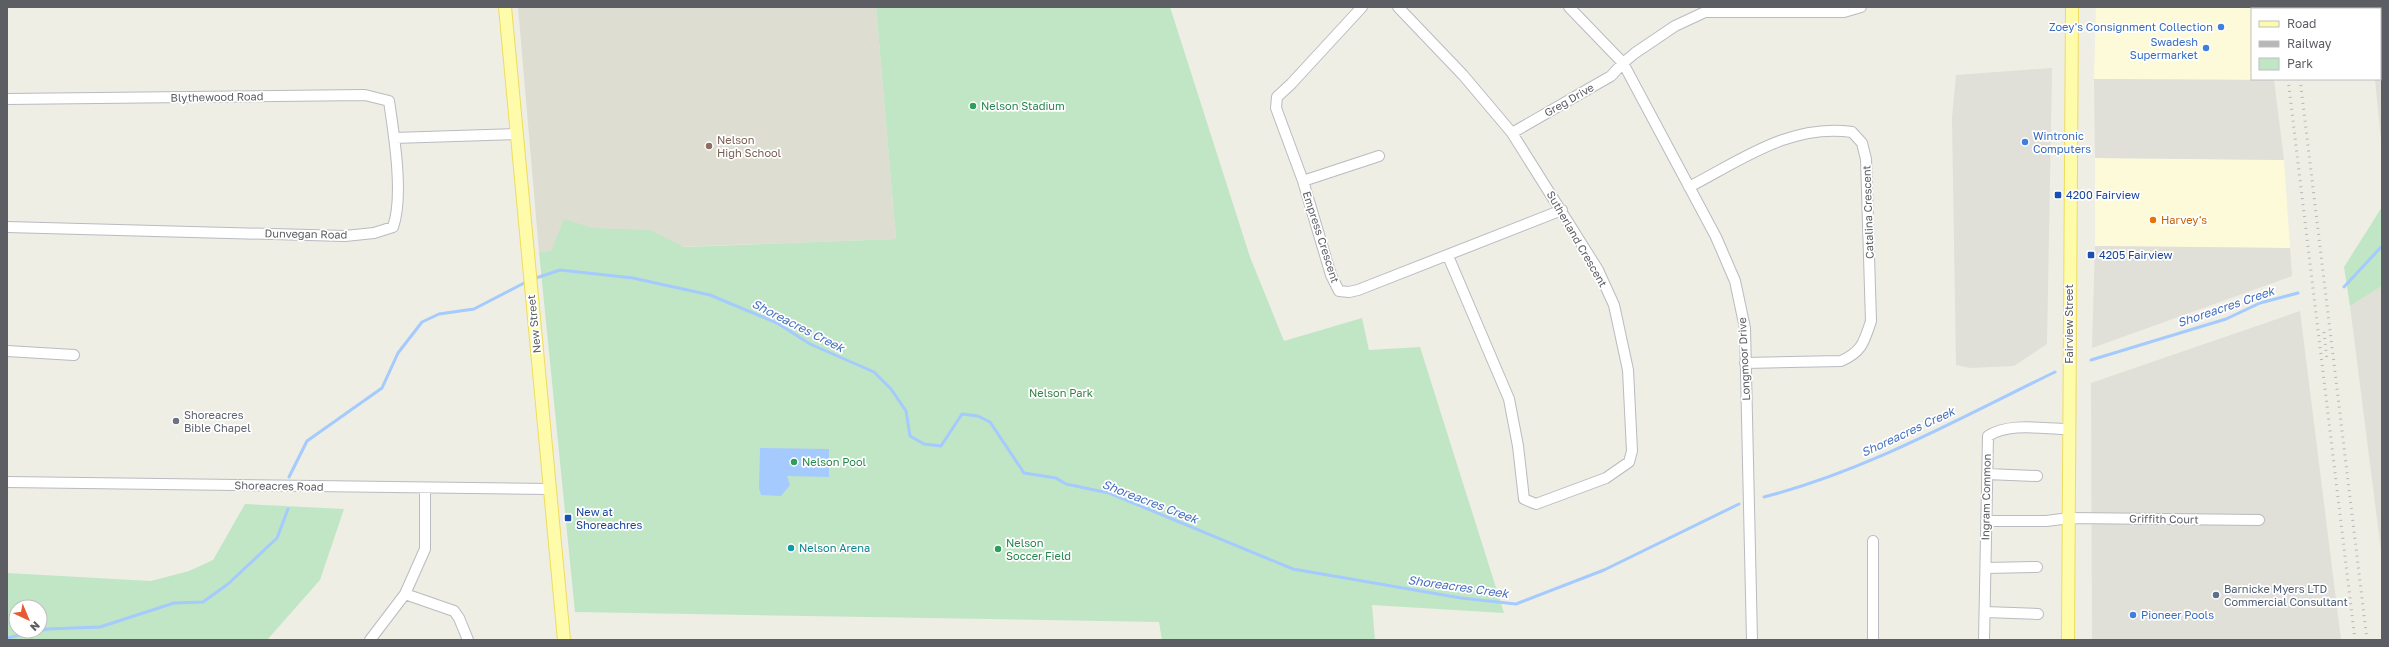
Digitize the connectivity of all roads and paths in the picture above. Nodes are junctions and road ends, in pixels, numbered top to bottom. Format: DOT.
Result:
graph roads {
  1 [pos="505,7"];
  2 [pos="1362,7"];
  3 [pos="1398,7"];
  4 [pos="1569,7"];
  5 [pos="1861,7"];
  6 [pos="2072,7"];
  7 [pos="1622,63"];
  8 [pos="7,99"];
  9 [pos="1512,133"];
  10 [pos="516,134"];
  11 [pos="394,138"];
  12 [pos="1380,156"];
  13 [pos="1303,181"];
  14 [pos="1689,187"];
  15 [pos="1562,210"];
  16 [pos="7,227"];
  17 [pos="1448,256"];
  18 [pos="7,351"];
  19 [pos="74,355"];
  20 [pos="1745,363"];
  21 [pos="2068,429"];
  22 [pos="1987,474"];
  23 [pos="2037,476"];
  24 [pos="7,482"];
  25 [pos="425,488"];
  26 [pos="550,489"];
  27 [pos="2070,518"];
  28 [pos="2259,520"];
  29 [pos="1986,521"];
  30 [pos="1873,541"];
  31 [pos="2037,567"];
  32 [pos="1986,568"];
  33 [pos="405,594"];
  34 [pos="1985,612"];
  35 [pos="2038,614"];
  36 [pos="370,640"];
  37 [pos="468,640"];
  38 [pos="564,640"];
  39 [pos="1752,640"];
  40 [pos="1873,640"];
  41 [pos="1984,640"];
  42 [pos="2068,640"];
  1 -- 10 [label="main road, New Street"];
  2 -- 13 [label="street, Empress Crescent"];
  3 -- 9 [label="street, Sutherland Crescent"];
  4 -- 7 [label="street, Longmoor Drive"];
  5 -- 7 [label="street, Greg Drive"];
  6 -- 21 [label="main road, Fairview Street"];
  7 -- 9 [label="street, Greg Drive"];
  7 -- 14 [label="street, Longmoor Drive"];
  8 -- 11 [label="street, Blythewood Road"];
  9 -- 15 [label="street, Sutherland Crescent"];
  10 -- 11 [label="street"];
  10 -- 26 [label="main road, New Street"];
  11 -- 16 [label="street, Dunvegan Road"];
  12 -- 13 [label="street"];
  13 -- 17 [label="street, Empress Crescent"];
  14 -- 20 [label="street, Longmoor Drive"];
  14 -- 20 [label="street, Catalina Crescent"];
  15 -- 17 [label="street, Empress Crescent"];
  15 -- 17 [label="street, Sutherland Crescent"];
  18 -- 19 [label="street"];
  20 -- 39 [label="street, Longmoor Drive"];
  21 -- 22 [label="street, Ingram Common"];
  21 -- 27 [label="main road, Fairview Street"];
  22 -- 23 [label="street"];
  22 -- 29 [label="street, Ingram Common"];
  24 -- 25 [label="street, Shoreacres Road"];
  25 -- 26 [label="street, Shoreacres Road"];
  25 -- 33 [label="street"];
  26 -- 38 [label="main road, New Street"];
  27 -- 28 [label="street, Griffith Court"];
  27 -- 29 [label="street, Griffith Court"];
  27 -- 42 [label="main road, Fairview Street"];
  29 -- 32 [label="street, Ingram Common"];
  30 -- 40 [label="street"];
  31 -- 32 [label="street"];
  32 -- 34 [label="street, Ingram Common"];
  33 -- 36 [label="street"];
  33 -- 37 [label="street"];
  34 -- 35 [label="street"];
  34 -- 41 [label="street, Ingram Common"];
}
